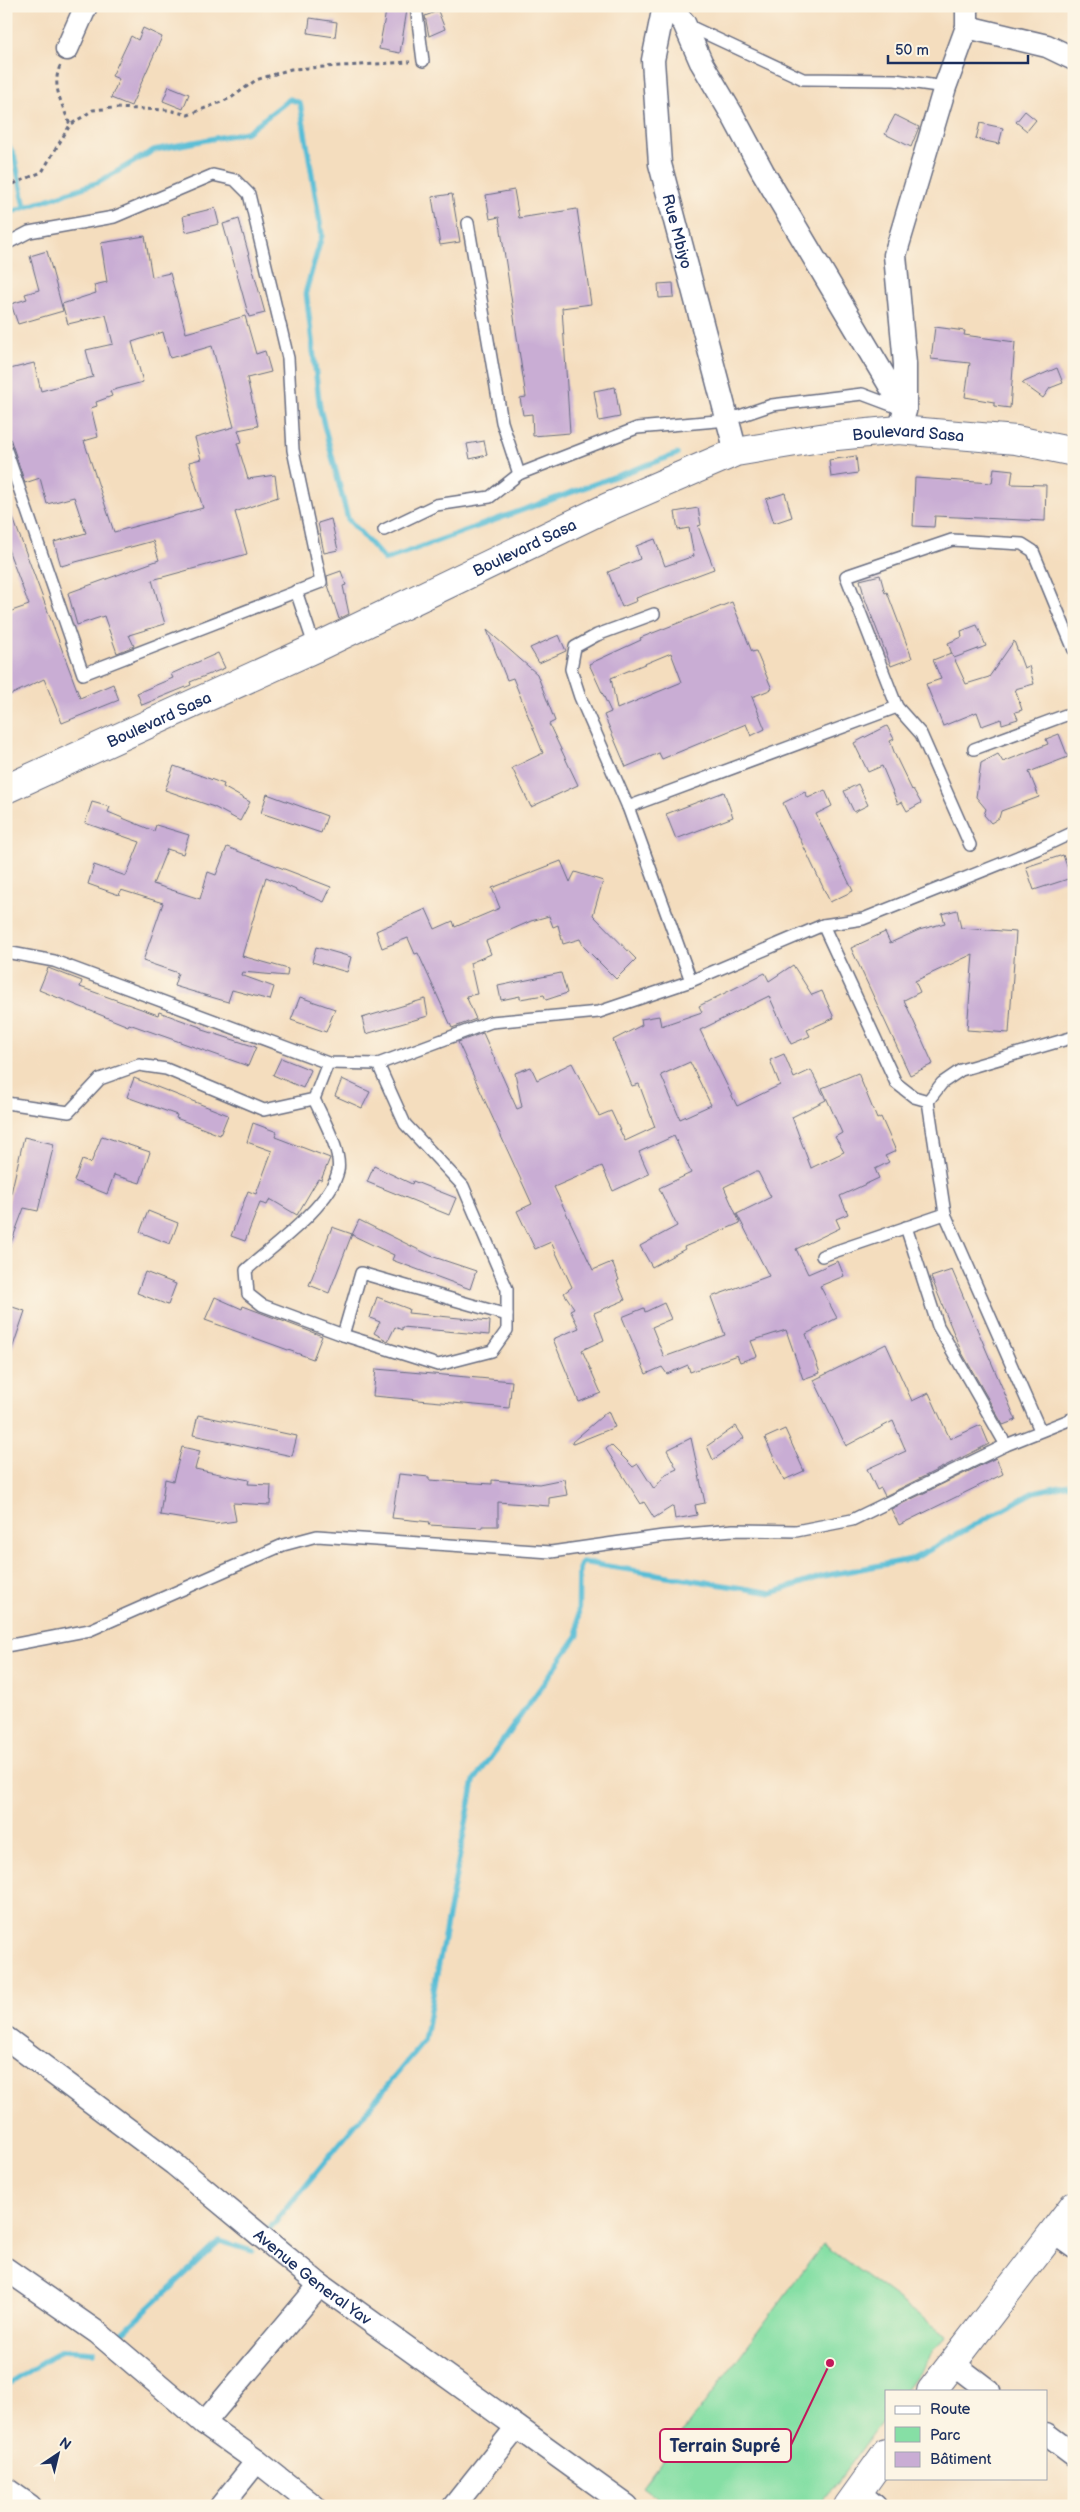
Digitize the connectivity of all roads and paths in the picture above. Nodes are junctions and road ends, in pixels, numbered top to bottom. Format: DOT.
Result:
graph roads {
  1 [pos="86,6"];
  2 [pos="416,6"];
  3 [pos="664,6"];
  4 [pos="669,6"];
  5 [pos="967,17"];
  6 [pos="684,23"];
  7 [pos="67,49"];
  8 [pos="1074,59"];
  9 [pos="424,61"];
  10 [pos="945,87"];
  11 [pos="70,125"];
  12 [pos="6,187"];
  13 [pos="468,224"];
  14 [pos="6,244"];
  15 [pos="728,420"];
  16 [pos="902,421"];
  17 [pos="6,450"];
  18 [pos="736,452"];
  19 [pos="1074,452"];
  20 [pos="519,474"];
  21 [pos="384,530"];
  22 [pos="296,591"];
  23 [pos="654,614"];
  24 [pos="316,648"];
  25 [pos="1074,650"];
  26 [pos="897,707"];
  27 [pos="1074,712"];
  28 [pos="974,749"];
  29 [pos="6,789"];
  30 [pos="628,807"];
  31 [pos="1074,832"];
  32 [pos="970,845"];
  33 [pos="823,925"];
  34 [pos="6,952"];
  35 [pos="691,981"];
  36 [pos="1074,1037"];
  37 [pos="328,1064"];
  38 [pos="378,1064"];
  39 [pos="314,1099"];
  40 [pos="928,1101"];
  41 [pos="6,1103"];
  42 [pos="945,1214"];
  43 [pos="906,1227"];
  44 [pos="822,1256"];
  45 [pos="507,1315"];
  46 [pos="343,1335"];
  47 [pos="1074,1418"];
  48 [pos="1040,1430"];
  49 [pos="1006,1445"];
  50 [pos="6,1646"];
  51 [pos="6,2038"];
  52 [pos="1074,2205"];
  53 [pos="1064,2240"];
  54 [pos="6,2269"];
  55 [pos="320,2286"];
  56 [pos="952,2362"];
  57 [pos="932,2390"];
  58 [pos="988,2390"];
  59 [pos="204,2423"];
  60 [pos="516,2427"];
  61 [pos="1048,2436"];
  62 [pos="885,2455"];
  63 [pos="1074,2455"];
  64 [pos="257,2461"];
  65 [pos="6,2489"];
  66 [pos="860,2501"];
  67 [pos="30,2506"];
  68 [pos="221,2506"];
  69 [pos="314,2506"];
  70 [pos="454,2506"];
  71 [pos="627,2506"];
  1 -- 7 [label="street"];
  2 -- 9 [label="lane"];
  3 -- 15 [label="street, Rue Mbiyo"];
  4 -- 6 [label="street"];
  5 -- 8 [label="street"];
  5 -- 10 [label="street"];
  6 -- 10 [label="lane"];
  6 -- 16 [label="street"];
  7 -- 11 [label="path"];
  9 -- 11 [label="path"];
  10 -- 16 [label="street"];
  11 -- 12 [label="path"];
  13 -- 20 [label="lane"];
  14 -- 22 [label="lane"];
  15 -- 16 [label="lane"];
  15 -- 18 [label="street, Rue Mbiyo"];
  15 -- 20 [label="lane"];
  16 -- 18 [label="street, Boulevard Sasa"];
  16 -- 19 [label="street, Boulevard Sasa"];
  17 -- 22 [label="lane"];
  18 -- 24 [label="street, Boulevard Sasa"];
  20 -- 21 [label="lane"];
  22 -- 24 [label="lane"];
  23 -- 30 [label="lane"];
  24 -- 29 [label="street, Boulevard Sasa"];
  25 -- 26 [label="lane"];
  26 -- 30 [label="lane"];
  26 -- 32 [label="lane"];
  27 -- 28 [label="lane"];
  30 -- 35 [label="lane"];
  31 -- 33 [label="lane"];
  33 -- 35 [label="lane"];
  33 -- 40 [label="lane"];
  34 -- 37 [label="lane"];
  35 -- 38 [label="lane"];
  36 -- 40 [label="lane"];
  37 -- 38 [label="lane"];
  37 -- 39 [label="lane"];
  38 -- 45 [label="lane"];
  39 -- 41 [label="lane"];
  39 -- 46 [label="lane"];
  40 -- 42 [label="lane"];
  42 -- 43 [label="lane"];
  42 -- 48 [label="lane"];
  43 -- 44 [label="lane"];
  43 -- 49 [label="lane"];
  45 -- 46 [label="lane"];
  45 -- 46 [label="lane"];
  47 -- 48 [label="lane"];
  48 -- 49 [label="lane"];
  49 -- 50 [label="lane"];
  51 -- 55 [label="street, Avenue General Yav"];
  52 -- 53 [label="street"];
  53 -- 56 [label="street"];
  54 -- 59 [label="street"];
  55 -- 59 [label="street"];
  55 -- 60 [label="street, Avenue General Yav"];
  56 -- 57 [label="street"];
  56 -- 58 [label="street"];
  59 -- 64 [label="street"];
  60 -- 70 [label="street"];
  60 -- 71 [label="street, Avenue General Yav"];
  61 -- 63 [label="street"];
  62 -- 66 [label="street"];
  64 -- 68 [label="street"];
  64 -- 69 [label="street"];
  65 -- 67 [label="street"];
}
